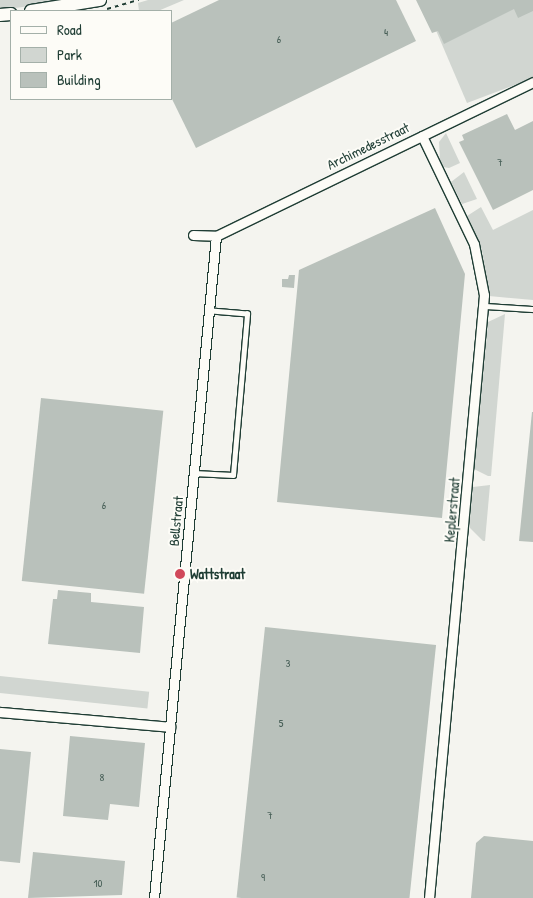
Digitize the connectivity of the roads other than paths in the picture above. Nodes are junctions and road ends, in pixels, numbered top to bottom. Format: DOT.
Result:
graph roads {
  1 [pos="101,5"];
  2 [pos="43,10"];
  3 [pos="533,82"];
  4 [pos="422,136"];
  5 [pos="193,235"];
  6 [pos="216,236"];
  7 [pos="484,306"];
  8 [pos="533,309"];
  9 [pos="209,311"];
  10 [pos="194,473"];
  11 [pos="0,712"];
  12 [pos="170,727"];
  13 [pos="154,898"];
  14 [pos="429,898"];
  1 -- 2 [label="main road"];
  3 -- 4 [label="street, Archimedesstraat"];
  4 -- 6 [label="street, Archimedesstraat"];
  4 -- 7 [label="street, Keplerstraat"];
  5 -- 6 [label="street"];
  6 -- 9 [label="street, Bellstraat"];
  7 -- 8 [label="lane"];
  7 -- 14 [label="street, Keplerstraat"];
  9 -- 10 [label="street, Bellstraat"];
  9 -- 10 [label="lane"];
  10 -- 12 [label="street, Bellstraat"];
  11 -- 12 [label="street"];
  12 -- 13 [label="street, Bellstraat"];
}
